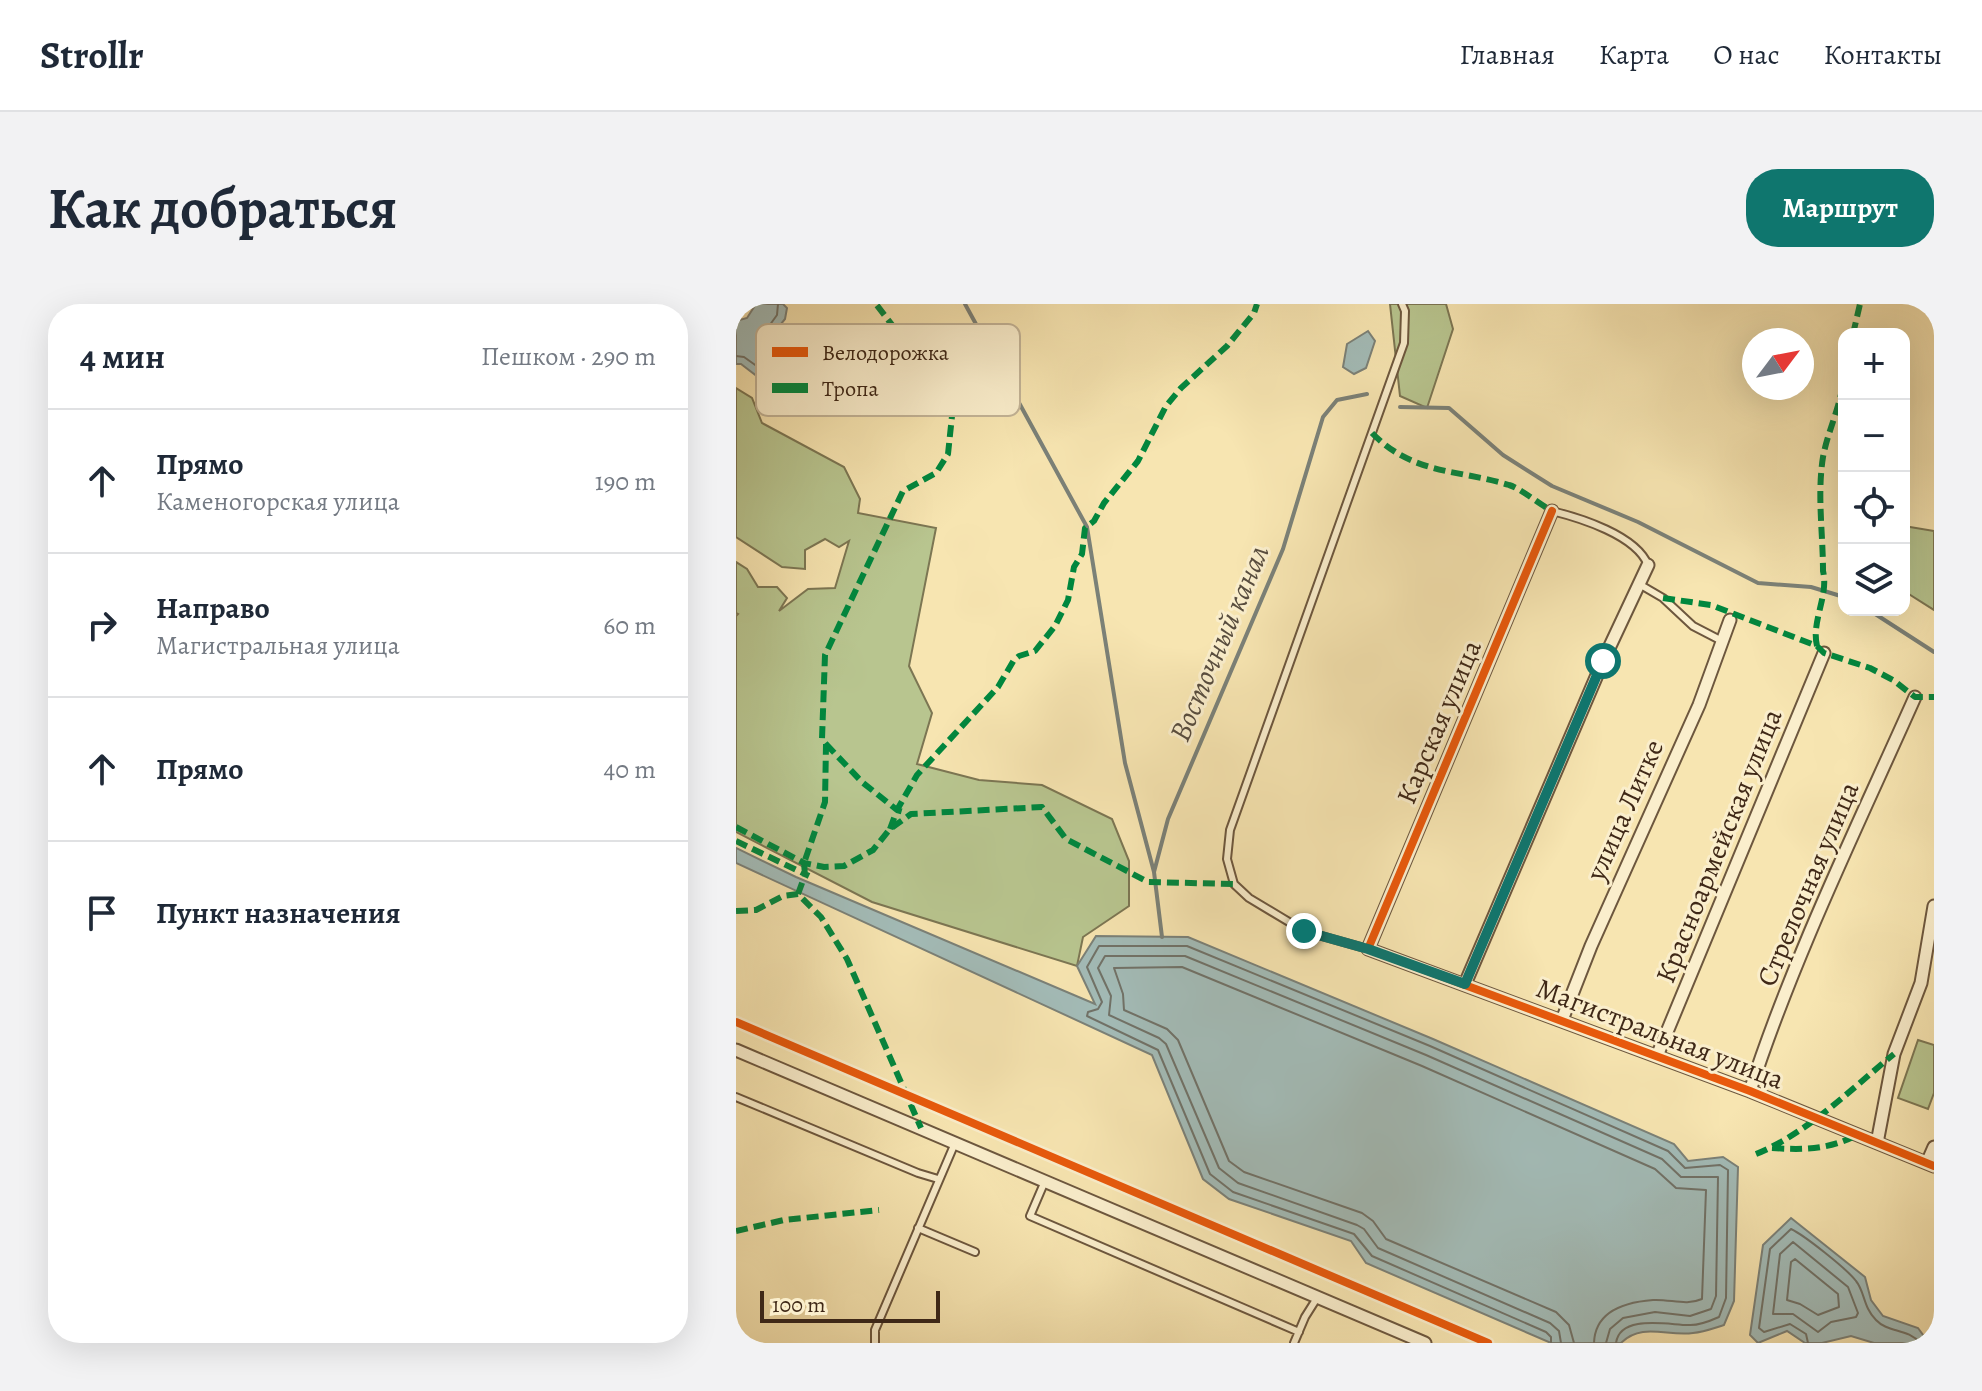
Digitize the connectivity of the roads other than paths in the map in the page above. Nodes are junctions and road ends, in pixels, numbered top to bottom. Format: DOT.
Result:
graph roads {
  1 [pos="1402,304"];
  2 [pos="1552,511"];
  3 [pos="1648,565"];
  4 [pos="1639,584"];
  5 [pos="1730,620"];
  6 [pos="1722,641"];
  7 [pos="1824,653"];
  8 [pos="1915,697"];
  9 [pos="1934,906"];
  10 [pos="1368,949"];
  11 [pos="1465,984"];
  12 [pos="1562,1020"];
  13 [pos="736,1050"];
  14 [pos="1657,1056"];
  15 [pos="1750,1091"];
  16 [pos="736,1097"];
  17 [pos="955,1143"];
  18 [pos="1877,1143"];
  19 [pos="1934,1147"];
  20 [pos="1931,1164"];
  21 [pos="938,1179"];
  22 [pos="1045,1181"];
  23 [pos="918,1228"];
  24 [pos="975,1252"];
  25 [pos="1317,1298"];
  26 [pos="1299,1332"];
  27 [pos="1408,1340"];
  28 [pos="875,1343"];
  29 [pos="1294,1343"];
  30 [pos="1425,1343"];
  1 -- 10 [label="lane"];
  2 -- 3 [label="lane"];
  2 -- 10 [label="street, Карская улица"];
  3 -- 4 [label="street"];
  4 -- 6 [label="lane"];
  4 -- 11 [label="street"];
  5 -- 6 [label="street, улица Литке"];
  6 -- 12 [label="street, улица Литке"];
  7 -- 14 [label="street, Красноармейская улица"];
  8 -- 15 [label="street, Стрелочная улица"];
  9 -- 18 [label="street"];
  10 -- 11 [label="street, Магистральная улица"];
  11 -- 12 [label="street, Магистральная улица"];
  12 -- 14 [label="street, Магистральная улица"];
  13 -- 17 [label="street"];
  14 -- 15 [label="street, Магистральная улица"];
  15 -- 18 [label="street, Магистральная улица"];
  16 -- 21 [label="lane"];
  17 -- 21 [label="lane"];
  17 -- 22 [label="street"];
  18 -- 20 [label="street, Магистральная улица"];
  19 -- 20 [label="street"];
  21 -- 23 [label="lane"];
  22 -- 25 [label="street"];
  22 -- 26 [label="lane"];
  23 -- 24 [label="lane"];
  23 -- 28 [label="lane"];
  25 -- 26 [label="lane"];
  25 -- 27 [label="street"];
  26 -- 29 [label="lane"];
  27 -- 30 [label="street"];
}
